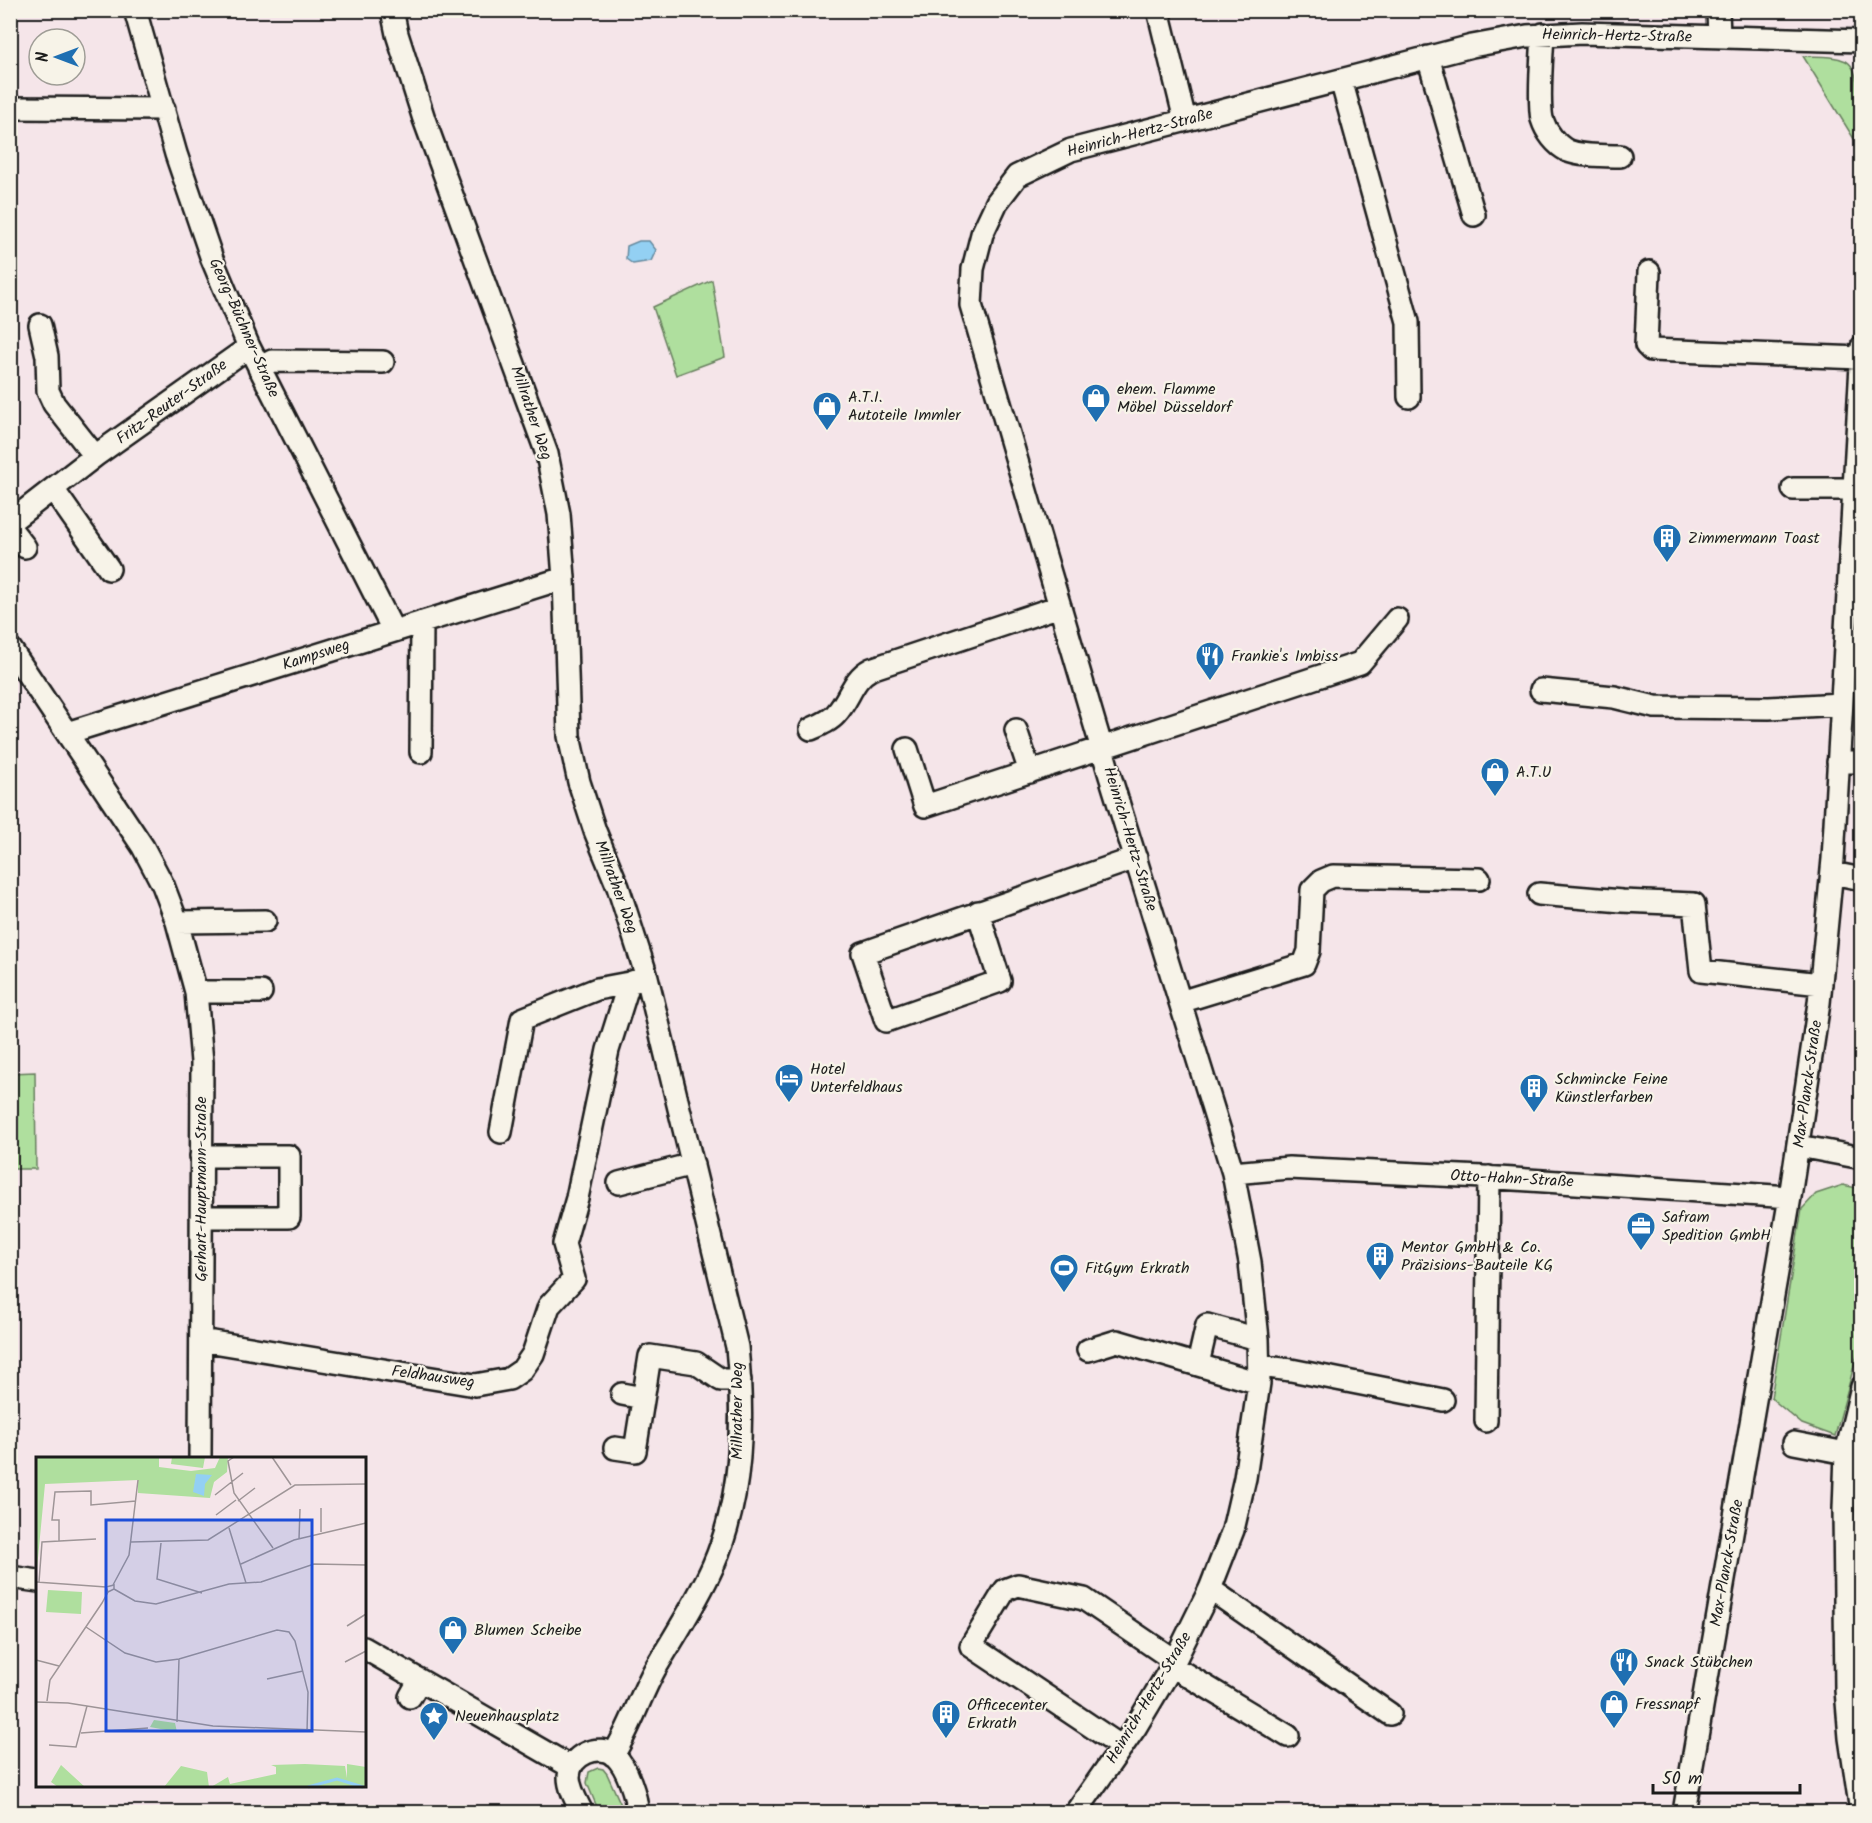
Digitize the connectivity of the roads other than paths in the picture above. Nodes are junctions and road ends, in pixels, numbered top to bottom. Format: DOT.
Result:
graph roads {
  1 [pos="135,10"];
  2 [pos="392,10"];
  3 [pos="1158,10"];
  4 [pos="1718,10"];
  5 [pos="1543,34"];
  6 [pos="1719,37"];
  7 [pos="1862,41"];
  8 [pos="1428,57"];
  9 [pos="1341,80"];
  10 [pos="10,108"];
  11 [pos="164,109"];
  12 [pos="1185,120"];
  13 [pos="1620,156"];
  14 [pos="1474,215"];
  15 [pos="1648,272"];
  16 [pos="40,325"];
  17 [pos="249,347"];
  18 [pos="1862,347"];
  19 [pos="1861,358"];
  20 [pos="383,362"];
  21 [pos="260,368"];
  22 [pos="1409,397"];
  23 [pos="1860,399"];
  24 [pos="1859,425"];
  25 [pos="95,456"];
  26 [pos="53,489"];
  27 [pos="1793,489"];
  28 [pos="1854,489"];
  29 [pos="10,522"];
  30 [pos="10,528"];
  31 [pos="25,547"];
  32 [pos="110,568"];
  33 [pos="564,578"];
  34 [pos="1060,606"];
  35 [pos="1397,619"];
  36 [pos="422,622"];
  37 [pos="393,630"];
  38 [pos="10,648"];
  39 [pos="1541,690"];
  40 [pos="1841,704"];
  41 [pos="811,729"];
  42 [pos="1016,730"];
  43 [pos="67,733"];
  44 [pos="907,749"];
  45 [pos="1102,749"];
  46 [pos="421,752"];
  47 [pos="1838,762"];
  48 [pos="1862,762"];
  49 [pos="1030,772"];
  50 [pos="1136,858"];
  51 [pos="1832,873"];
  52 [pos="1479,879"];
  53 [pos="1862,879"];
  54 [pos="1539,894"];
  55 [pos="978,912"];
  56 [pos="265,921"];
  57 [pos="177,922"];
  58 [pos="638,980"];
  59 [pos="1821,984"];
  60 [pos="196,992"];
  61 [pos="261,992"];
  62 [pos="1180,1002"];
  63 [pos="501,1132"];
  64 [pos="1799,1146"];
  65 [pos="201,1156"];
  66 [pos="1862,1158"];
  67 [pos="693,1164"];
  68 [pos="1233,1173"];
  69 [pos="1489,1177"];
  70 [pos="619,1183"];
  71 [pos="1790,1197"];
  72 [pos="201,1217"];
  73 [pos="1257,1339"];
  74 [pos="201,1340"];
  75 [pos="1088,1350"];
  76 [pos="1198,1364"];
  77 [pos="1259,1374"];
  78 [pos="740,1380"];
  79 [pos="1862,1387"];
  80 [pos="622,1394"];
  81 [pos="643,1398"];
  82 [pos="1443,1400"];
  83 [pos="1486,1421"];
  84 [pos="1794,1443"];
  85 [pos="615,1448"];
  86 [pos="1846,1453"];
  87 [pos="200,1457"];
  88 [pos="10,1577"];
  89 [pos="36,1581"];
  90 [pos="1210,1588"];
  91 [pos="366,1650"];
  92 [pos="1174,1663"];
  93 [pos="1390,1714"];
  94 [pos="1288,1736"];
  95 [pos="1122,1747"];
  96 [pos="613,1755"];
  97 [pos="571,1767"];
  98 [pos="582,1812"];
  99 [pos="637,1812"];
  100 [pos="1076,1812"];
  101 [pos="1684,1812"];
  102 [pos="1862,1812"];
  1 -- 11 [label="street, Georg-Büchner-Straße"];
  2 -- 33 [label="street, Millrather Weg"];
  3 -- 12 [label="street"];
  4 -- 6 [label="street"];
  5 -- 6 [label="street, Heinrich-Hertz-Straße"];
  5 -- 8 [label="street, Heinrich-Hertz-Straße"];
  5 -- 13 [label="street"];
  6 -- 7 [label="street, Heinrich-Hertz-Straße"];
  8 -- 9 [label="street, Heinrich-Hertz-Straße"];
  8 -- 14 [label="street"];
  9 -- 12 [label="street, Heinrich-Hertz-Straße"];
  9 -- 22 [label="street"];
  10 -- 11 [label="street"];
  11 -- 17 [label="street, Georg-Büchner-Straße"];
  12 -- 34 [label="street, Heinrich-Hertz-Straße"];
  15 -- 19 [label="street"];
  16 -- 25 [label="street"];
  17 -- 21 [label="street, Georg-Büchner-Straße"];
  17 -- 25 [label="street, Fritz-Reuter-Straße"];
  18 -- 19 [label="street, Max-Planck-Straße"];
  19 -- 23 [label="street, Max-Planck-Straße"];
  20 -- 21 [label="street"];
  21 -- 37 [label="street, Georg-Büchner-Straße"];
  23 -- 24 [label="street, Max-Planck-Straße"];
  24 -- 28 [label="street, Max-Planck-Straße"];
  25 -- 26 [label="street, Fritz-Reuter-Straße"];
  26 -- 29 [label="street, Fritz-Reuter-Straße"];
  26 -- 32 [label="street"];
  27 -- 28 [label="street"];
  28 -- 40 [label="street, Max-Planck-Straße"];
  30 -- 31 [label="street"];
  33 -- 36 [label="street, Kampsweg"];
  33 -- 58 [label="street, Millrather Weg"];
  34 -- 41 [label="street"];
  34 -- 45 [label="street, Heinrich-Hertz-Straße"];
  35 -- 45 [label="street"];
  36 -- 37 [label="street, Kampsweg"];
  36 -- 46 [label="street"];
  37 -- 43 [label="street, Kampsweg"];
  38 -- 43 [label="street, Gerhart-Hauptmann-Straße"];
  39 -- 40 [label="street"];
  40 -- 47 [label="street, Max-Planck-Straße"];
  42 -- 49 [label="street"];
  43 -- 57 [label="street, Gerhart-Hauptmann-Straße"];
  44 -- 49 [label="street"];
  45 -- 49 [label="street"];
  45 -- 50 [label="street, Heinrich-Hertz-Straße"];
  47 -- 48 [label="street"];
  47 -- 51 [label="street, Max-Planck-Straße"];
  50 -- 55 [label="street"];
  50 -- 62 [label="street, Heinrich-Hertz-Straße"];
  51 -- 53 [label="street"];
  51 -- 59 [label="street, Max-Planck-Straße"];
  52 -- 62 [label="street"];
  54 -- 59 [label="street"];
  55 -- 55 [label="street"];
  56 -- 57 [label="street"];
  57 -- 60 [label="street, Gerhart-Hauptmann-Straße"];
  58 -- 63 [label="street"];
  58 -- 67 [label="street, Millrather Weg"];
  58 -- 74 [label="street, Feldhausweg"];
  59 -- 64 [label="street, Max-Planck-Straße"];
  60 -- 61 [label="street"];
  60 -- 65 [label="street, Gerhart-Hauptmann-Straße"];
  62 -- 68 [label="street, Heinrich-Hertz-Straße"];
  64 -- 66 [label="street"];
  64 -- 71 [label="street, Max-Planck-Straße"];
  65 -- 72 [label="street, Gerhart-Hauptmann-Straße"];
  65 -- 72 [label="street"];
  67 -- 70 [label="street"];
  67 -- 78 [label="street, Millrather Weg"];
  68 -- 69 [label="street, Otto-Hahn-Straße"];
  68 -- 73 [label="street, Heinrich-Hertz-Straße"];
  69 -- 71 [label="street, Otto-Hahn-Straße"];
  69 -- 83 [label="street"];
  71 -- 101 [label="street, Max-Planck-Straße"];
  72 -- 74 [label="street, Gerhart-Hauptmann-Straße"];
  73 -- 76 [label="street"];
  73 -- 77 [label="street, Heinrich-Hertz-Straße"];
  74 -- 87 [label="street, Gerhart-Hauptmann-Straße"];
  75 -- 76 [label="street"];
  76 -- 77 [label="street"];
  77 -- 82 [label="street"];
  77 -- 90 [label="street, Heinrich-Hertz-Straße"];
  78 -- 81 [label="street"];
  78 -- 96 [label="street, Millrather Weg"];
  79 -- 86 [label="street"];
  80 -- 81 [label="street"];
  81 -- 85 [label="street"];
  84 -- 86 [label="street"];
  86 -- 102 [label="street"];
  88 -- 89 [label="street"];
  90 -- 92 [label="street, Heinrich-Hertz-Straße"];
  90 -- 93 [label="street"];
  91 -- 97 [label="street"];
  92 -- 94 [label="street"];
  92 -- 95 [label="street, Heinrich-Hertz-Straße"];
  92 -- 95 [label="street"];
  95 -- 100 [label="street, Heinrich-Hertz-Straße"];
  96 -- 97 [label="street"];
  96 -- 99 [label="street"];
  97 -- 98 [label="street"];
}
